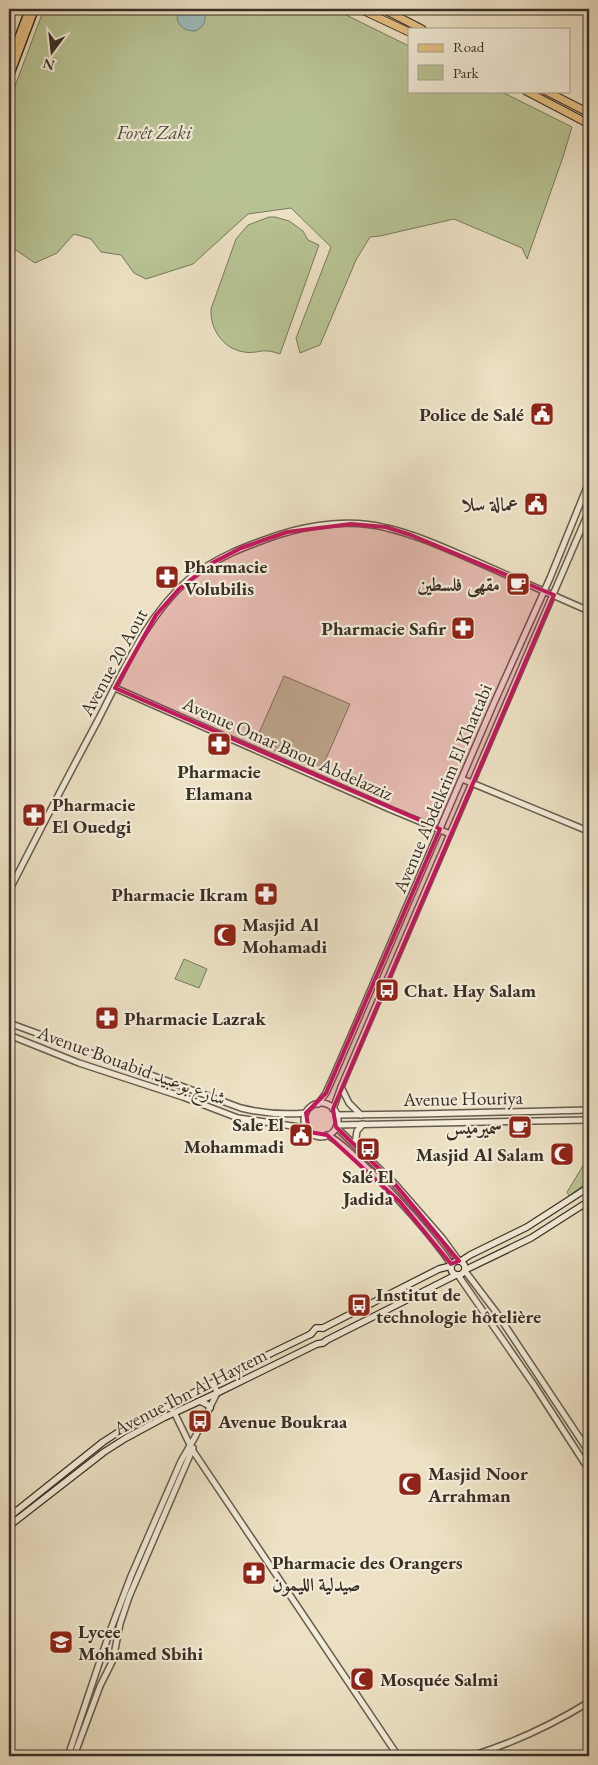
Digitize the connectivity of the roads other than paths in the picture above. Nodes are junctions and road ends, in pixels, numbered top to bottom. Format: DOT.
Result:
graph roads {
  1 [pos="29,9"];
  2 [pos="35,9"];
  3 [pos="360,9"];
  4 [pos="383,9"];
  5 [pos="420,28"];
  6 [pos="408,32"];
  7 [pos="9,62"];
  8 [pos="9,78"];
  9 [pos="528,92"];
  10 [pos="548,92"];
  11 [pos="589,113"];
  12 [pos="589,124"];
  13 [pos="589,482"];
  14 [pos="589,511"];
  15 [pos="544,590"];
  16 [pos="554,595"];
  17 [pos="589,611"];
  18 [pos="115,688"];
  19 [pos="462,779"];
  20 [pos="472,783"];
  21 [pos="440,829"];
  22 [pos="450,834"];
  23 [pos="589,834"];
  24 [pos="9,891"];
  25 [pos="9,1024"];
  26 [pos="9,1036"];
  27 [pos="341,1087"];
  28 [pos="318,1104"];
  29 [pos="333,1109"];
  30 [pos="589,1110"];
  31 [pos="306,1113"];
  32 [pos="336,1114"];
  33 [pos="362,1115"];
  34 [pos="589,1120"];
  35 [pos="363,1124"];
  36 [pos="336,1126"];
  37 [pos="306,1128"];
  38 [pos="327,1135"];
  39 [pos="355,1144"];
  40 [pos="589,1187"];
  41 [pos="589,1201"];
  42 [pos="460,1261"];
  43 [pos="451,1265"];
  44 [pos="465,1270"];
  45 [pos="457,1275"];
  46 [pos="323,1328"];
  47 [pos="311,1334"];
  48 [pos="327,1340"];
  49 [pos="317,1344"];
  50 [pos="214,1383"];
  51 [pos="217,1393"];
  52 [pos="200,1401"];
  53 [pos="210,1408"];
  54 [pos="174,1412"];
  55 [pos="191,1448"];
  56 [pos="589,1452"];
  57 [pos="589,1470"];
  58 [pos="9,1516"];
  59 [pos="9,1526"];
  60 [pos="115,1652"];
  61 [pos="103,1654"];
  62 [pos="113,1660"];
  63 [pos="589,1702"];
  64 [pos="68,1756"];
  65 [pos="74,1756"];
  66 [pos="398,1756"];
  67 [pos="471,1756"];
  1 -- 7 [label="main road"];
  2 -- 8 [label="main road"];
  3 -- 6 [label="highway"];
  4 -- 5 [label="highway"];
  9 -- 12 [label="highway"];
  10 -- 11 [label="highway"];
  13 -- 15 [label="street, Avenue Abdelkrim El Khattabi"];
  14 -- 16 [label="street, Avenue Abdelkrim El Khattabi"];
  15 -- 16 [label="street, Avenue 20 Aout"];
  15 -- 18 [label="street, Avenue 20 Aout"];
  15 -- 19 [label="street, Avenue Abdelkrim El Khattabi"];
  16 -- 17 [label="street, Avenue 20 Aout"];
  16 -- 20 [label="street, Avenue Abdelkrim El Khattabi"];
  18 -- 21 [label="street, Avenue Omar Bnou Abdelazziz"];
  18 -- 24 [label="street, Avenue 20 Aout"];
  19 -- 20 [label="street"];
  19 -- 21 [label="street, Avenue Abdelkrim El Khattabi"];
  20 -- 22 [label="street, Avenue Abdelkrim El Khattabi"];
  20 -- 23 [label="street"];
  21 -- 22 [label="street, Avenue Omar Bnou Abdelazziz"];
  21 -- 28 [label="street, Avenue Abdelkrim El Khattabi"];
  22 -- 27 [label="street, Avenue Abdelkrim El Khattabi"];
  25 -- 31 [label="street, Avenue Bouabid شارع بوعبيد"];
  26 -- 37 [label="street, Avenue Bouabid شارع بوعبيد"];
  27 -- 29 [label="street, Avenue Abdelkrim El Khattabi"];
  27 -- 33 [label="street"];
  28 -- 29 [label="street"];
  28 -- 31 [label="street"];
  29 -- 32 [label="street"];
  30 -- 33 [label="street, Avenue Houriya"];
  31 -- 37 [label="street"];
  32 -- 33 [label="street, Avenue Houriya"];
  32 -- 36 [label="street"];
  34 -- 35 [label="street, Avenue Houriya"];
  35 -- 36 [label="street, Avenue Houriya"];
  35 -- 39 [label="street"];
  36 -- 38 [label="street"];
  36 -- 39 [label="street"];
  37 -- 38 [label="street"];
  38 -- 43 [label="street"];
  39 -- 42 [label="street"];
  40 -- 42 [label="main road"];
  41 -- 44 [label="main road"];
  42 -- 43 [label="main road"];
  42 -- 44 [label="main road"];
  43 -- 45 [label="main road"];
  43 -- 46 [label="main road"];
  44 -- 45 [label="main road"];
  44 -- 56 [label="street"];
  45 -- 48 [label="main road"];
  45 -- 57 [label="street"];
  46 -- 47 [label="main road"];
  46 -- 48 [label="main road"];
  47 -- 49 [label="main road"];
  47 -- 50 [label="main road, Avenue Ibn Al Haytem"];
  48 -- 49 [label="main road"];
  49 -- 51 [label="main road, Avenue Ibn Al Haytem"];
  50 -- 51 [label="street"];
  50 -- 58 [label="main road, Avenue Ibn Al Haytem"];
  51 -- 52 [label="main road, Avenue Ibn Al Haytem"];
  51 -- 53 [label="street"];
  52 -- 53 [label="main road"];
  52 -- 54 [label="main road, Avenue Ibn Al Haytem"];
  53 -- 55 [label="street"];
  54 -- 55 [label="street"];
  54 -- 59 [label="main road, Avenue Ibn Al Haytem"];
  55 -- 60 [label="street"];
  55 -- 61 [label="street"];
  55 -- 66 [label="street"];
  60 -- 61 [label="street"];
  60 -- 62 [label="street"];
  61 -- 62 [label="street"];
  61 -- 64 [label="street"];
  62 -- 65 [label="street"];
  63 -- 67 [label="street"];
}
